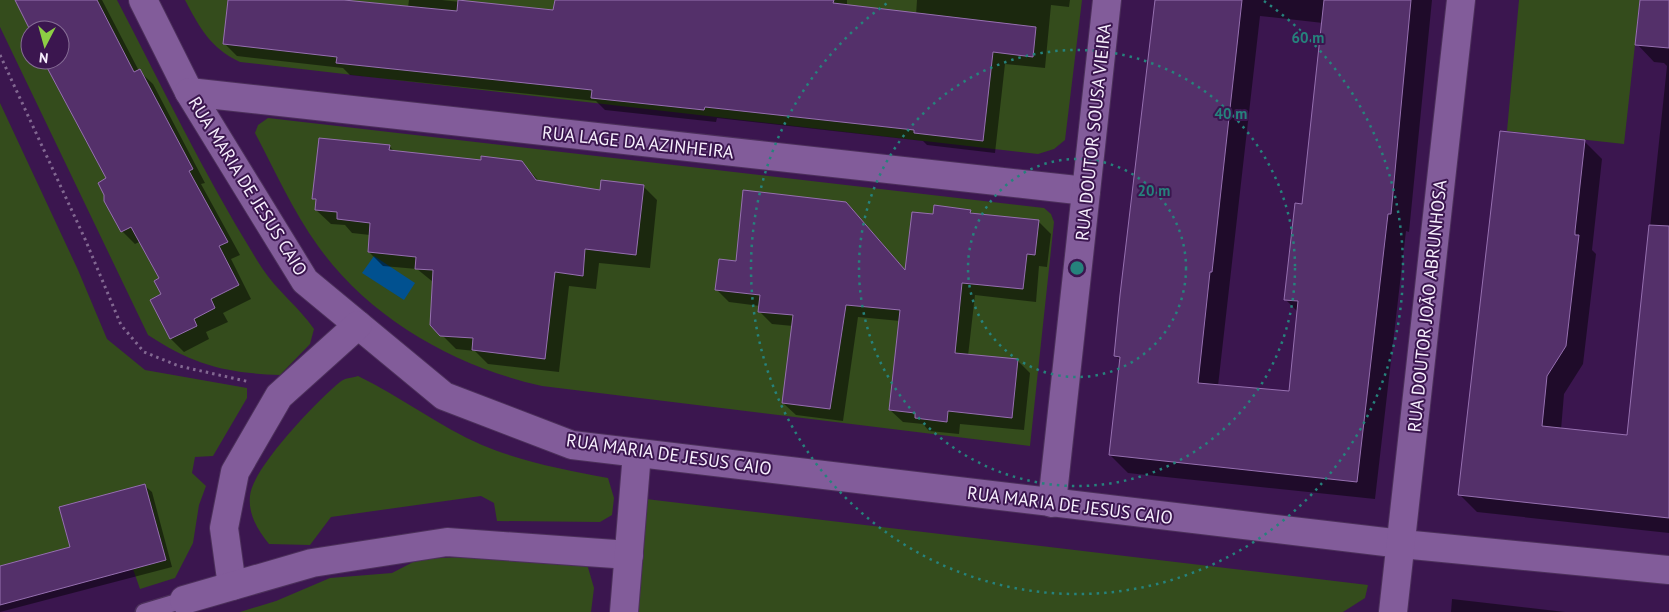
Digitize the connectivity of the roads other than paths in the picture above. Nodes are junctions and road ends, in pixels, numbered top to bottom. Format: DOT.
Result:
graph roads {
  1 [pos="143,0"];
  2 [pos="1108,0"];
  3 [pos="1461,0"];
  4 [pos="189,92"];
  5 [pos="1086,191"];
  6 [pos="358,324"];
  7 [pos="637,453"];
  8 [pos="1052,503"];
  9 [pos="1402,544"];
  10 [pos="629,555"];
  11 [pos="1669,570"];
  12 [pos="232,586"];
  13 [pos="183,606"];
  14 [pos="144,612"];
  15 [pos="624,612"];
  16 [pos="1393,612"];
  1 -- 4 [label="street, RUA MARIA DE JESUS CAIO"];
  2 -- 5 [label="street, RUA DOUTOR SOUSA VIEIRA"];
  3 -- 9 [label="street, RUA DOUTOR JOÃO ABRUNHOSA"];
  4 -- 5 [label="street, RUA LAGE DA AZINHEIRA"];
  4 -- 6 [label="street, RUA MARIA DE JESUS CAIO"];
  5 -- 8 [label="street, RUA DOUTOR SOUSA VIEIRA"];
  6 -- 7 [label="street, RUA MARIA DE JESUS CAIO"];
  6 -- 12 [label="street"];
  7 -- 8 [label="street, RUA MARIA DE JESUS CAIO"];
  7 -- 10 [label="street"];
  8 -- 9 [label="street, RUA MARIA DE JESUS CAIO"];
  9 -- 11 [label="street, RUA MARIA DE JESUS CAIO"];
  9 -- 16 [label="street, RUA DOUTOR JOÃO ABRUNHOSA"];
  10 -- 12 [label="street"];
  10 -- 15 [label="street"];
  12 -- 13 [label="street"];
  13 -- 14 [label="lane"];
}
